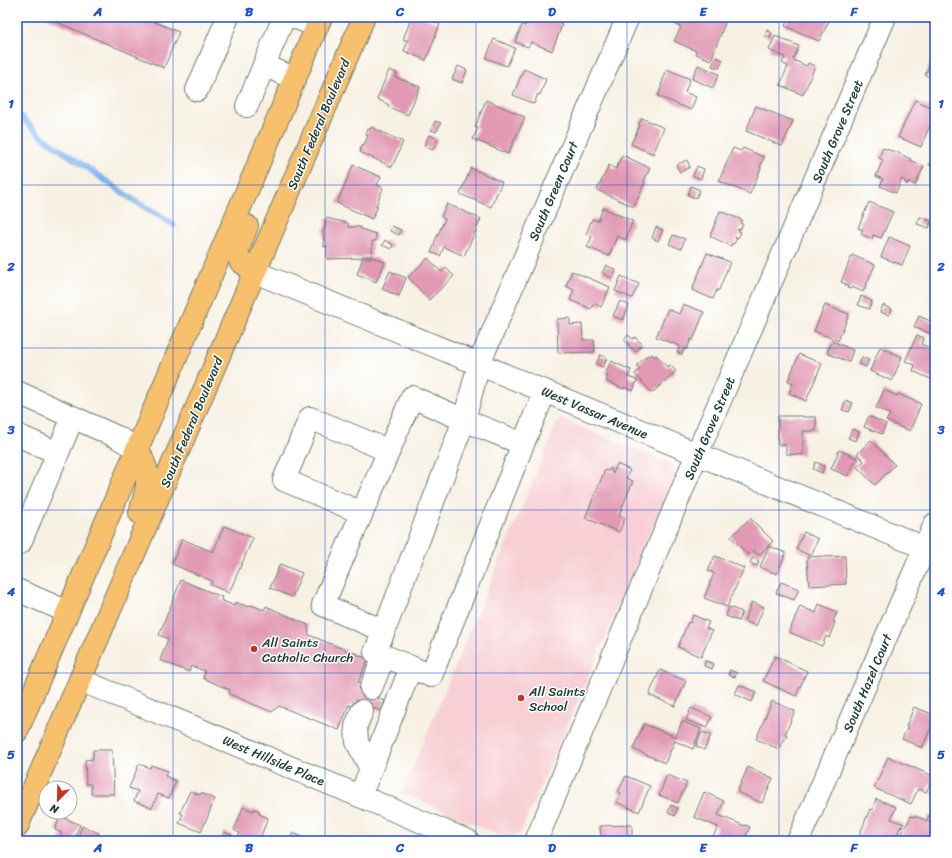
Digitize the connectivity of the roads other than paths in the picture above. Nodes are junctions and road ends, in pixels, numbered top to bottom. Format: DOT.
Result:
graph roads {
  1 [pos="228,17"];
  2 [pos="284,17"];
  3 [pos="294,17"];
  4 [pos="364,17"];
  5 [pos="628,17"];
  6 [pos="885,17"];
  7 [pos="319,21"];
  8 [pos="264,66"];
  9 [pos="294,81"];
  10 [pos="197,90"];
  11 [pos="247,106"];
  12 [pos="255,272"];
  13 [pos="479,364"];
  14 [pos="545,391"];
  15 [pos="17,392"];
  16 [pos="72,417"];
  17 [pos="464,420"];
  18 [pos="17,435"];
  19 [pos="523,444"];
  20 [pos="137,450"];
  21 [pos="389,451"];
  22 [pos="58,453"];
  23 [pos="697,454"];
  24 [pos="362,513"];
  25 [pos="935,524"];
  26 [pos="20,543"];
  27 [pos="930,550"];
  28 [pos="17,590"];
  29 [pos="118,591"];
  30 [pos="68,612"];
  31 [pos="384,631"];
  32 [pos="384,656"];
  33 [pos="411,667"];
  34 [pos="80,680"];
  35 [pos="371,688"];
  36 [pos="362,711"];
  37 [pos="18,724"];
  38 [pos="371,770"];
  39 [pos="360,796"];
  40 [pos="17,827"];
  41 [pos="468,841"];
  42 [pos="536,841"];
  43 [pos="798,841"];
  1 -- 10 [label="street"];
  2 -- 8 [label="street"];
  3 -- 7 [label="street"];
  4 -- 12 [label="main road, South Federal Boulevard"];
  5 -- 13 [label="street, South Green Court"];
  6 -- 23 [label="street, South Grove Street"];
  7 -- 9 [label="main road"];
  8 -- 9 [label="street"];
  8 -- 11 [label="street"];
  9 -- 12 [label="main road"];
  9 -- 20 [label="main road"];
  12 -- 13 [label="street, West Vassar Avenue"];
  12 -- 29 [label="main road, South Federal Boulevard"];
  13 -- 14 [label="street, West Vassar Avenue"];
  13 -- 17 [label="street, South Green Court"];
  14 -- 19 [label="street"];
  14 -- 23 [label="street, West Vassar Avenue"];
  15 -- 16 [label="street"];
  16 -- 20 [label="street"];
  16 -- 22 [label="street"];
  17 -- 19 [label="street"];
  17 -- 21 [label="street"];
  17 -- 31 [label="street, South Green Court"];
  18 -- 22 [label="street"];
  19 -- 33 [label="street"];
  20 -- 29 [label="main road"];
  20 -- 30 [label="main road"];
  21 -- 24 [label="street"];
  21 -- 24 [label="street"];
  22 -- 26 [label="street"];
  23 -- 27 [label="street, West Vassar Avenue"];
  23 -- 42 [label="street, South Grove Street"];
  24 -- 31 [label="street"];
  25 -- 27 [label="street, South Hazel Court"];
  27 -- 43 [label="street, South Hazel Court"];
  28 -- 30 [label="street"];
  29 -- 34 [label="main road, South Federal Boulevard"];
  30 -- 37 [label="main road"];
  31 -- 32 [label="street, South Green Court"];
  32 -- 33 [label="street"];
  32 -- 35 [label="street"];
  33 -- 38 [label="street"];
  34 -- 39 [label="street, West Hillside Place"];
  34 -- 40 [label="main road, South Federal Boulevard"];
  36 -- 38 [label="street"];
  38 -- 39 [label="street"];
  39 -- 41 [label="street, West Hillside Place"];
}
